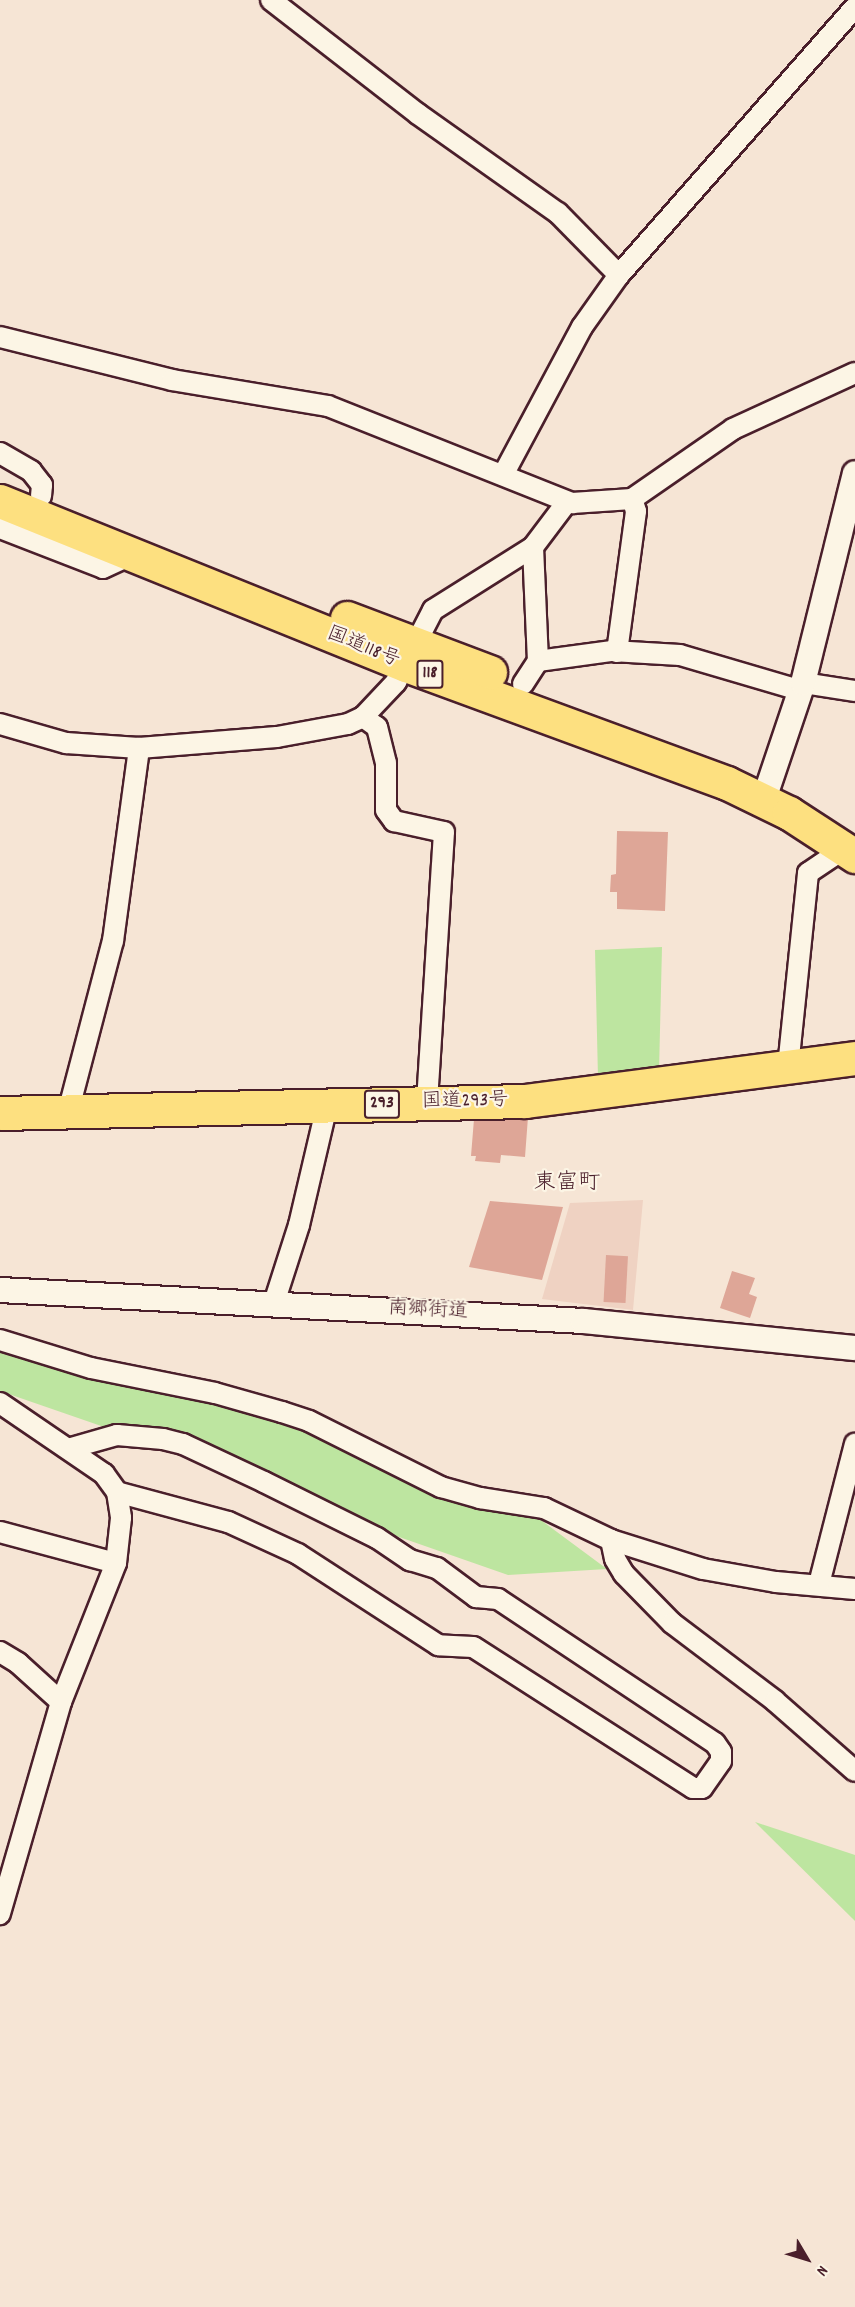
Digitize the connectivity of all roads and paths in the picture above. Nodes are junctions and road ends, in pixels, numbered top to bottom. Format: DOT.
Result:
graph roads {
  1 [pos="271,0"];
  2 [pos="855,8"];
  3 [pos="618,275"];
  4 [pos="0,337"];
  5 [pos="855,373"];
  6 [pos="0,453"];
  7 [pos="855,473"];
  8 [pos="503,475"];
  9 [pos="0,479"];
  10 [pos="40,496"];
  11 [pos="632,499"];
  12 [pos="0,501"];
  13 [pos="567,502"];
  14 [pos="0,528"];
  15 [pos="533,547"];
  16 [pos="131,555"];
  17 [pos="617,652"];
  18 [pos="410,654"];
  19 [pos="530,672"];
  20 [pos="801,686"];
  21 [pos="855,691"];
  22 [pos="363,717"];
  23 [pos="0,724"];
  24 [pos="139,748"];
  25 [pos="767,790"];
  26 [pos="852,845"];
  27 [pos="855,1058"];
  28 [pos="788,1067"];
  29 [pos="427,1103"];
  30 [pos="327,1106"];
  31 [pos="68,1112"];
  32 [pos="0,1113"];
  33 [pos="0,1290"];
  34 [pos="274,1303"];
  35 [pos="0,1340"];
  36 [pos="855,1348"];
  37 [pos="0,1403"];
  38 [pos="855,1444"];
  39 [pos="71,1448"];
  40 [pos="117,1492"];
  41 [pos="0,1532"];
  42 [pos="611,1540"];
  43 [pos="116,1563"];
  44 [pos="819,1584"];
  45 [pos="855,1589"];
  46 [pos="0,1652"];
  47 [pos="61,1702"];
  48 [pos="855,1771"];
  49 [pos="0,1914"];
  1 -- 3 [label="street"];
  2 -- 3 [label="street"];
  3 -- 8 [label="street"];
  4 -- 8 [label="street"];
  5 -- 11 [label="street"];
  6 -- 10 [label="street"];
  7 -- 20 [label="street"];
  8 -- 13 [label="street"];
  9 -- 10 [label="highway, 国道118号 / 118"];
  10 -- 18 [label="highway, 国道118号 / 118"];
  11 -- 13 [label="street"];
  11 -- 17 [label="street"];
  12 -- 16 [label="highway, 国道118号 / 118"];
  13 -- 15 [label="street"];
  14 -- 16 [label="street"];
  15 -- 18 [label="street"];
  15 -- 19 [label="street"];
  16 -- 18 [label="highway, 国道118号 / 118"];
  17 -- 19 [label="street"];
  17 -- 20 [label="street"];
  18 -- 19 [label="highway, 国道118号 / 118"];
  18 -- 22 [label="street"];
  18 -- 25 [label="highway, 国道118号 / 118"];
  19 -- 25 [label="highway, 国道118号 / 118"];
  20 -- 21 [label="street"];
  20 -- 25 [label="street"];
  22 -- 24 [label="street"];
  22 -- 29 [label="street"];
  23 -- 24 [label="street"];
  24 -- 31 [label="street"];
  25 -- 26 [label="highway, 国道118号 / 118"];
  26 -- 28 [label="street"];
  27 -- 28 [label="highway, 国道293号 / 293"];
  28 -- 29 [label="highway, 国道293号 / 293"];
  29 -- 30 [label="highway, 国道293号 / 293"];
  30 -- 31 [label="highway, 国道293号 / 293"];
  30 -- 34 [label="street"];
  31 -- 32 [label="highway, 国道293号 / 293"];
  33 -- 34 [label="street, 南郷街道"];
  34 -- 36 [label="street, 南郷街道"];
  35 -- 42 [label="street"];
  37 -- 39 [label="street"];
  38 -- 44 [label="street"];
  39 -- 40 [label="street"];
  39 -- 40 [label="street"];
  40 -- 43 [label="street"];
  41 -- 43 [label="street"];
  42 -- 44 [label="street"];
  42 -- 48 [label="street"];
  43 -- 47 [label="street"];
  44 -- 45 [label="street"];
  46 -- 47 [label="street"];
  47 -- 49 [label="street"];
}
